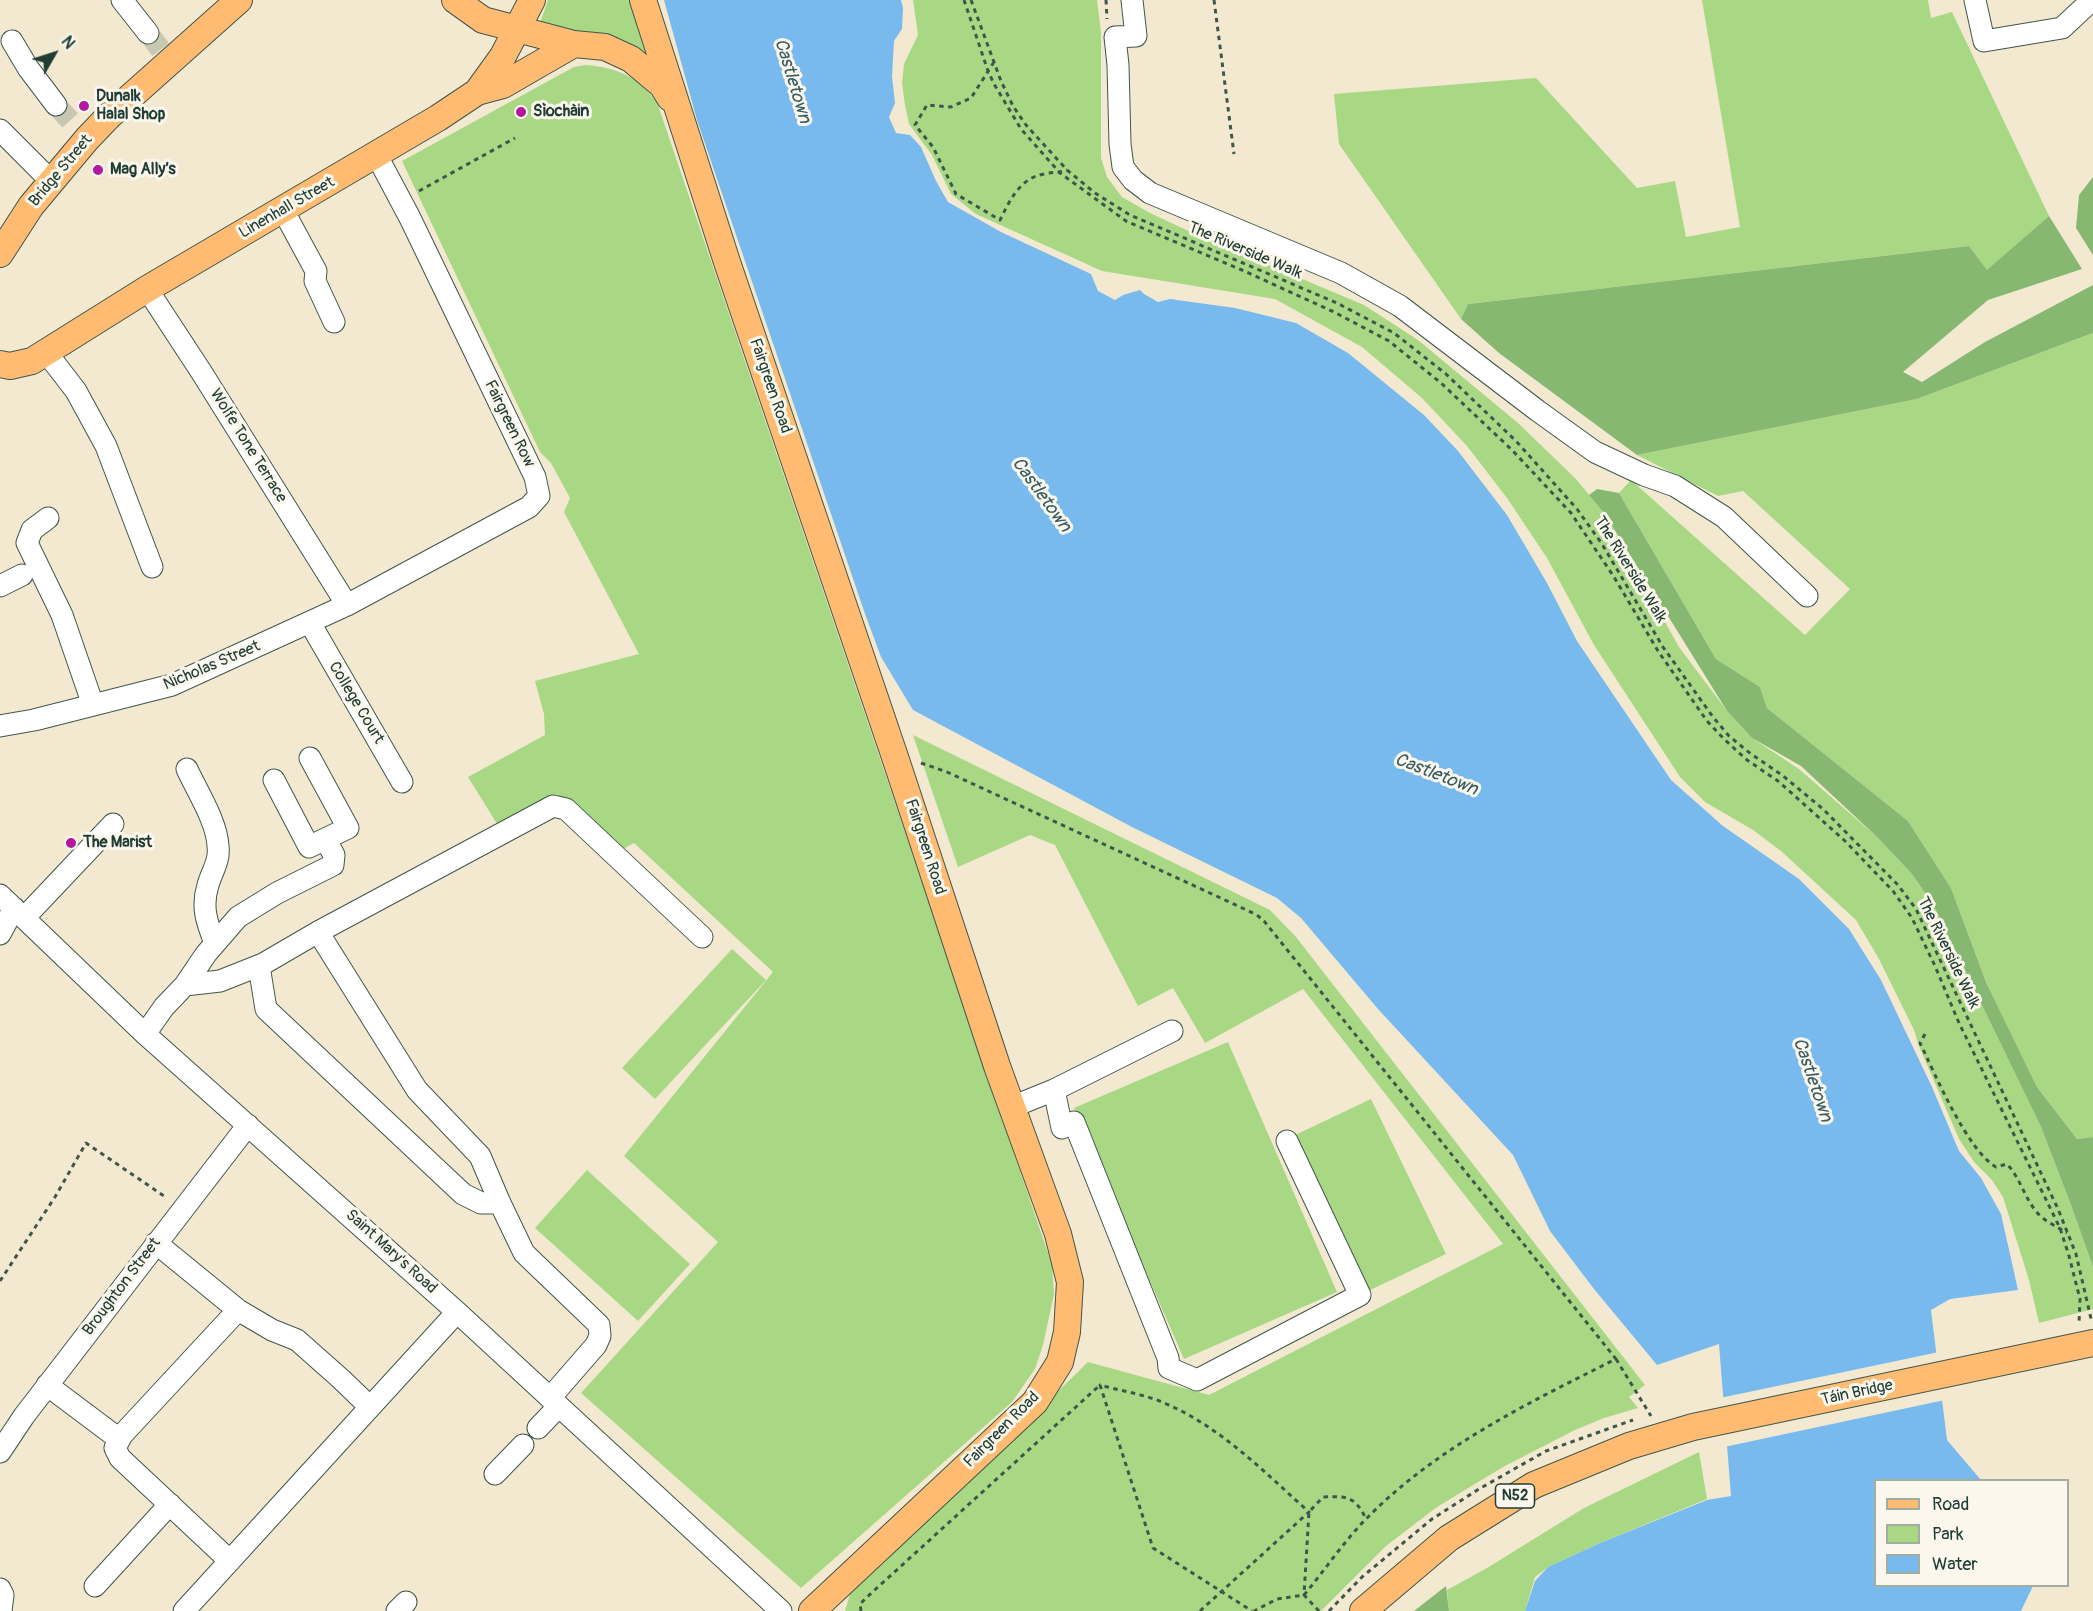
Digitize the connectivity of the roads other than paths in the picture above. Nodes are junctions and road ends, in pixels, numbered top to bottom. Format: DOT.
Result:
graph roads {
  1 [pos="122,0"];
  2 [pos="239,0"];
  3 [pos="455,0"];
  4 [pos="532,0"];
  5 [pos="643,0"];
  6 [pos="1132,0"];
  7 [pos="1975,0"];
  8 [pos="2092,0"];
  9 [pos="518,29"];
  10 [pos="12,41"];
  11 [pos="574,44"];
  12 [pos="160,48"];
  13 [pos="477,92"];
  14 [pos="56,105"];
  15 [pos="682,119"];
  16 [pos="0,130"];
  17 [pos="377,156"];
  18 [pos="51,181"];
  19 [pos="283,210"];
  20 [pos="0,254"];
  21 [pos="147,289"];
  22 [pos="334,322"];
  23 [pos="46,352"];
  24 [pos="0,364"];
  25 [pos="48,518"];
  26 [pos="152,567"];
  27 [pos="22,575"];
  28 [pos="0,586"];
  29 [pos="1807,596"];
  30 [pos="347,605"];
  31 [pos="310,623"];
  32 [pos="93,705"];
  33 [pos="0,726"];
  34 [pos="310,758"];
  35 [pos="187,769"];
  36 [pos="274,780"];
  37 [pos="402,782"];
  38 [pos="112,824"];
  39 [pos="325,839"];
  40 [pos="13,907"];
  41 [pos="318,932"];
  42 [pos="0,934"];
  43 [pos="702,937"];
  44 [pos="215,943"];
  45 [pos="259,966"];
  46 [pos="185,985"];
  47 [pos="1172,1032"];
  48 [pos="145,1034"];
  49 [pos="1054,1090"];
  50 [pos="1012,1107"];
  51 [pos="248,1125"];
  52 [pos="1287,1141"];
  53 [pos="500,1203"];
  54 [pos="156,1243"];
  55 [pos="238,1310"];
  56 [pos="457,1312"];
  57 [pos="2088,1329"];
  58 [pos="47,1385"];
  59 [pos="555,1402"];
  60 [pos="370,1407"];
  61 [pos="538,1428"];
  62 [pos="117,1444"];
  63 [pos="523,1445"];
  64 [pos="0,1452"];
  65 [pos="495,1474"];
  66 [pos="170,1504"];
  67 [pos="230,1561"];
  68 [pos="95,1586"];
  69 [pos="0,1589"];
  70 [pos="1,1611"];
  71 [pos="186,1611"];
  72 [pos="781,1611"];
  73 [pos="812,1611"];
  74 [pos="1363,1611"];
  1 -- 12 [label="street"];
  2 -- 12 [label="main road, Bridge Street"];
  3 -- 9 [label="main road"];
  4 -- 9 [label="main road, Linenhall Street"];
  5 -- 15 [label="main road, Fairgreen Road"];
  6 -- 29 [label="street"];
  7 -- 8 [label="street"];
  9 -- 11 [label="main road"];
  9 -- 13 [label="main road, Linenhall Street"];
  10 -- 14 [label="street"];
  11 -- 13 [label="main road"];
  11 -- 15 [label="main road"];
  12 -- 18 [label="main road, Bridge Street"];
  13 -- 17 [label="main road, Linenhall Street"];
  15 -- 50 [label="main road, Fairgreen Road"];
  16 -- 18 [label="street"];
  17 -- 19 [label="main road, Linenhall Street"];
  17 -- 30 [label="street, Fairgreen Row"];
  18 -- 20 [label="main road, Bridge Street"];
  19 -- 21 [label="main road, Linenhall Street"];
  19 -- 22 [label="street"];
  21 -- 23 [label="main road, Linenhall Street"];
  21 -- 30 [label="street, Wolfe Tone Terrace"];
  23 -- 24 [label="main road, Linenhall Street"];
  23 -- 26 [label="street"];
  25 -- 32 [label="street"];
  27 -- 28 [label="street"];
  30 -- 31 [label="street, Nicholas Street"];
  31 -- 32 [label="street, Nicholas Street"];
  31 -- 37 [label="street, College Court"];
  32 -- 33 [label="street, Nicholas Street"];
  34 -- 39 [label="street"];
  35 -- 44 [label="street"];
  36 -- 39 [label="street"];
  38 -- 40 [label="street"];
  39 -- 44 [label="street"];
  40 -- 42 [label="street"];
  40 -- 48 [label="street, Saint Mary's Road"];
  41 -- 43 [label="street"];
  41 -- 45 [label="street"];
  41 -- 53 [label="street"];
  44 -- 46 [label="street"];
  45 -- 46 [label="street"];
  45 -- 53 [label="street"];
  46 -- 48 [label="street"];
  47 -- 49 [label="street"];
  48 -- 51 [label="street, Saint Mary's Road"];
  49 -- 50 [label="street"];
  49 -- 52 [label="street"];
  50 -- 73 [label="main road, Fairgreen Road"];
  51 -- 54 [label="street, Broughton Street"];
  51 -- 56 [label="street, Saint Mary's Road"];
  53 -- 59 [label="street"];
  54 -- 55 [label="street"];
  54 -- 58 [label="street, Broughton Street"];
  55 -- 60 [label="street"];
  55 -- 62 [label="street"];
  56 -- 59 [label="street, Saint Mary's Road"];
  56 -- 60 [label="street"];
  57 -- 74 [label="main road, Táin Bridge / N52"];
  58 -- 62 [label="street"];
  58 -- 64 [label="street, Broughton Street"];
  59 -- 61 [label="street"];
  59 -- 72 [label="street, Saint Mary's Road"];
  60 -- 67 [label="street"];
  62 -- 66 [label="street"];
  63 -- 65 [label="street"];
  66 -- 67 [label="street"];
  66 -- 68 [label="street"];
  67 -- 71 [label="street"];
  69 -- 70 [label="street"];
}
